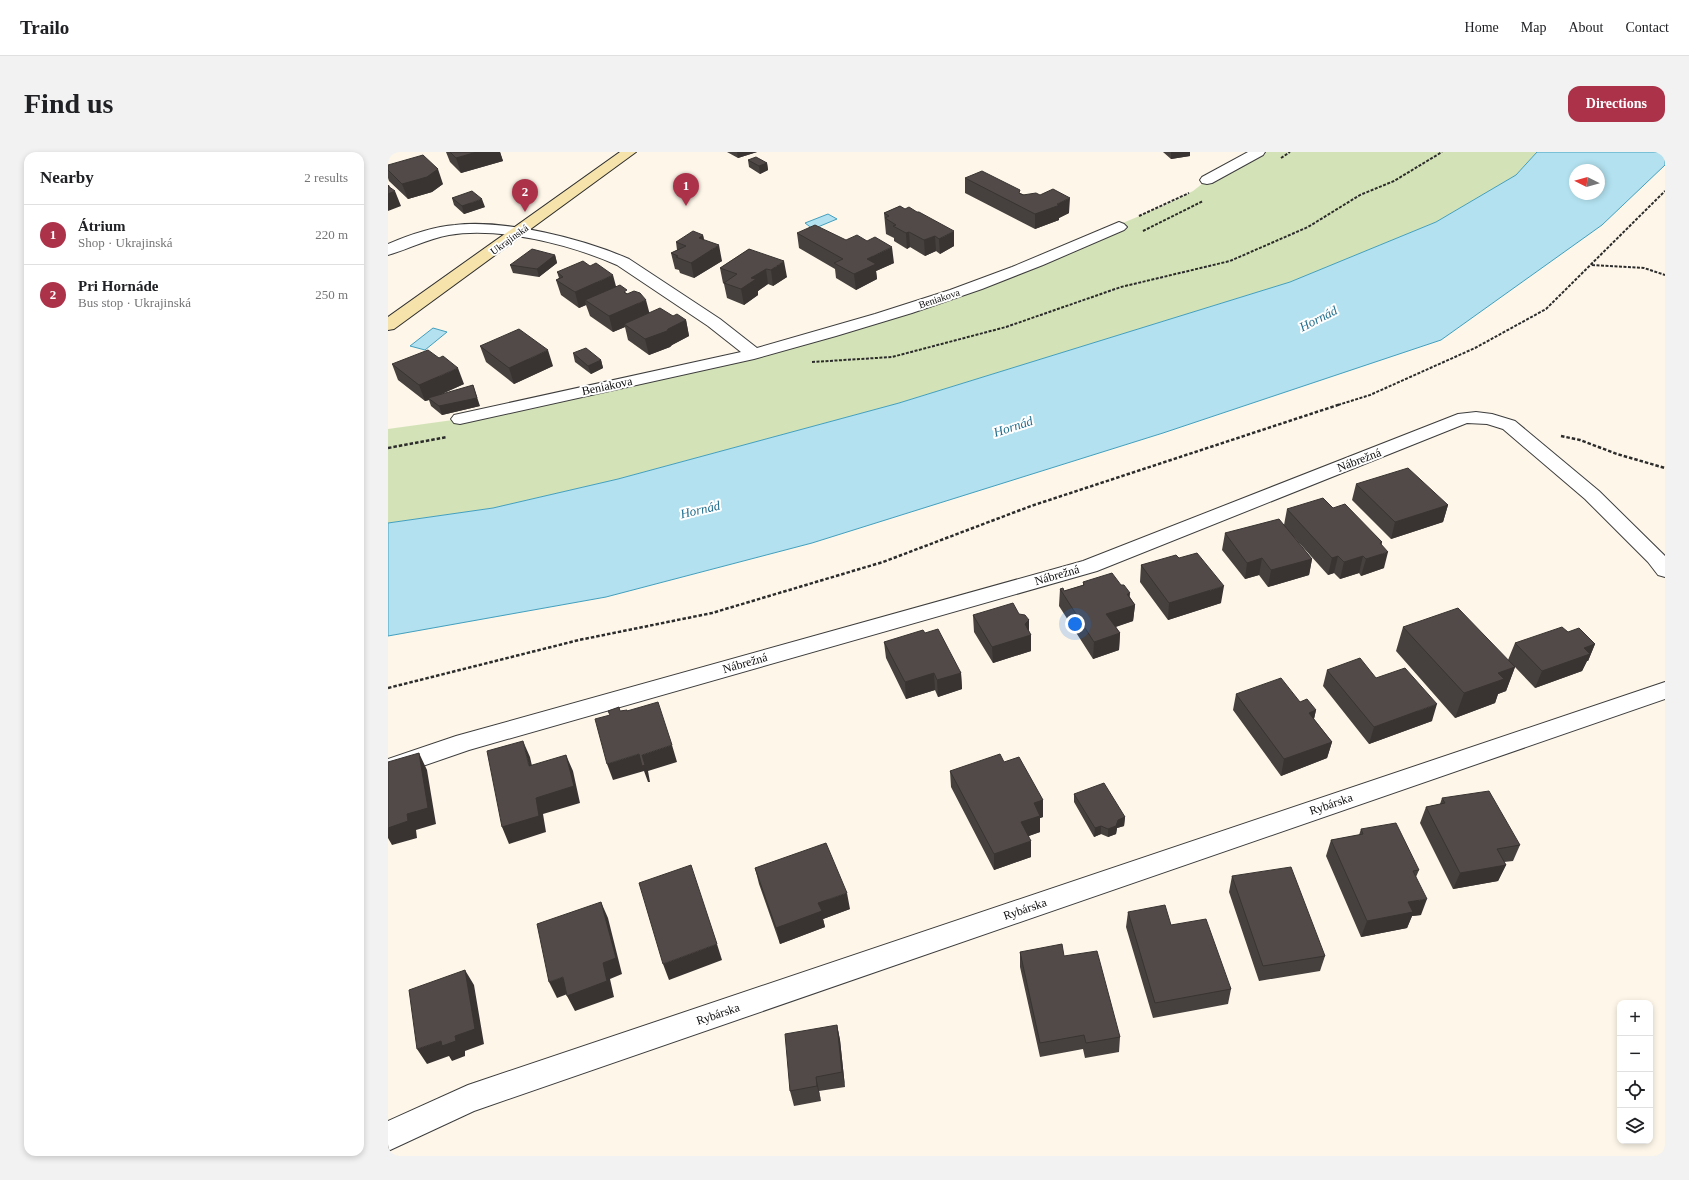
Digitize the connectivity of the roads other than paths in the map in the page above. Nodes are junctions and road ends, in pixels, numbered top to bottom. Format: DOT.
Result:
graph roads {
  1 [pos="629,152"];
  2 [pos="1258,152"];
  3 [pos="1207,180"];
  4 [pos="1120,227"];
  5 [pos="517,233"];
  6 [pos="388,250"];
  7 [pos="388,325"];
  8 [pos="754,354"];
  9 [pos="460,419"];
  10 [pos="1665,570"];
  11 [pos="1665,690"];
  12 [pos="388,769"];
  13 [pos="388,1136"];
  1 -- 5 [label="main road, Ukrajinská"];
  2 -- 3 [label="street"];
  4 -- 8 [label="street, Beniakova"];
  5 -- 6 [label="street"];
  5 -- 7 [label="main road, Ukrajinská"];
  5 -- 8 [label="street"];
  8 -- 9 [label="street, Beniakova"];
  10 -- 12 [label="street, Nábrežná"];
  11 -- 13 [label="street, Rybárska"];
}
